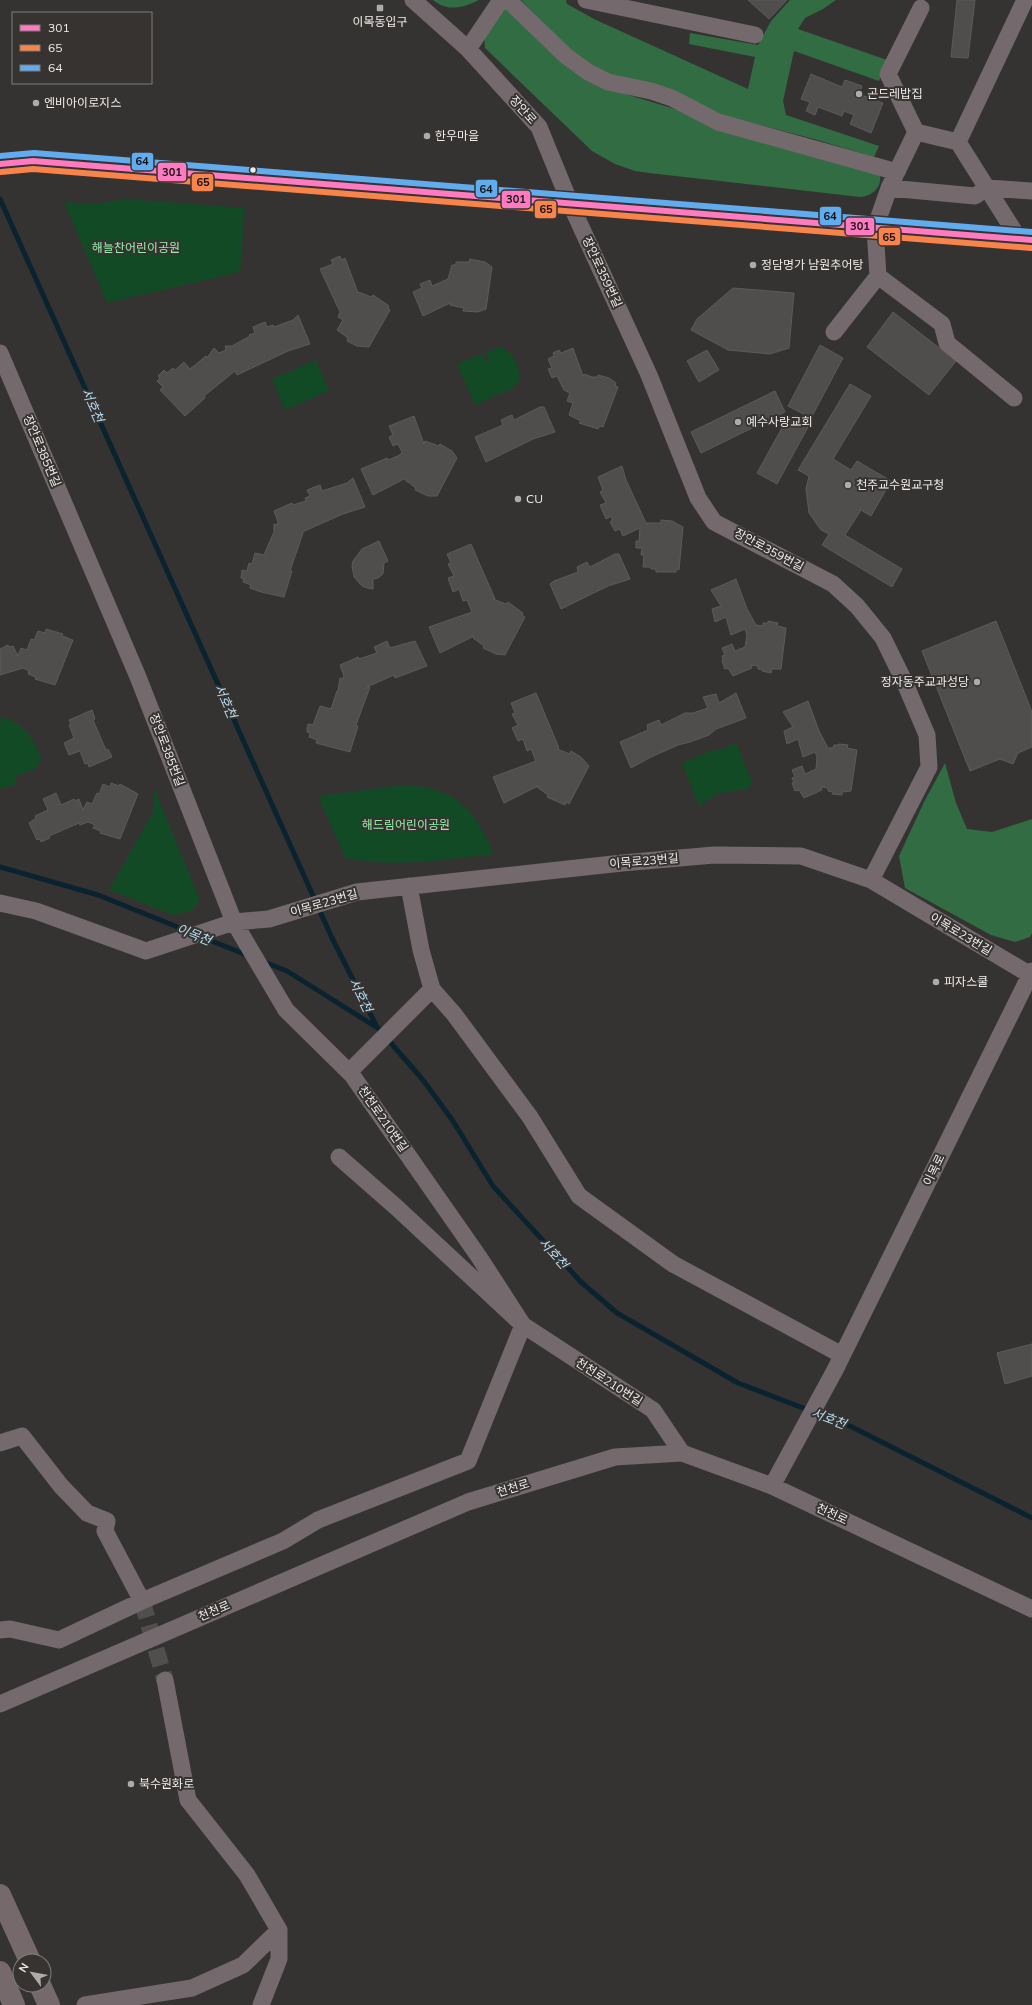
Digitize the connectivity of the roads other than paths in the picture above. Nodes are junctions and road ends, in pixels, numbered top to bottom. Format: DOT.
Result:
graph roads {
  1 [pos="413,0"];
  2 [pos="501,0"];
  3 [pos="508,0"];
  4 [pos="586,0"];
  5 [pos="1025,0"];
  6 [pos="921,8"];
  7 [pos="755,35"];
  8 [pos="468,49"];
  9 [pos="916,132"];
  10 [pos="958,142"];
  11 [pos="0,164"];
  12 [pos="897,172"];
  13 [pos="888,188"];
  14 [pos="987,188"];
  15 [pos="1032,191"];
  16 [pos="570,203"];
  17 [pos="876,228"];
  18 [pos="1026,240"];
  19 [pos="878,276"];
  20 [pos="834,332"];
  21 [pos="0,353"];
  22 [pos="1014,398"];
  23 [pos="871,880"];
  24 [pos="409,886"];
  25 [pos="0,902"];
  26 [pos="234,922"];
  27 [pos="1031,974"];
  28 [pos="432,989"];
  29 [pos="351,1070"];
  30 [pos="339,1157"];
  31 [pos="523,1326"];
  32 [pos="839,1363"];
  33 [pos="0,1443"];
  34 [pos="682,1453"];
  35 [pos="772,1486"];
  36 [pos="142,1601"];
  37 [pos="1032,1608"];
  38 [pos="0,1630"];
  39 [pos="165,1680"];
  40 [pos="0,1704"];
  41 [pos="0,1894"];
  42 [pos="279,1930"];
  43 [pos="26,1953"];
  44 [pos="0,1972"];
  45 [pos="44,1993"];
  46 [pos="14,2005"];
  47 [pos="49,2005"];
  48 [pos="85,2005"];
  49 [pos="261,2005"];
  1 -- 8 [label="street, 장안로"];
  2 -- 8 [label="street"];
  3 -- 12 [label="street"];
  4 -- 7 [label="street"];
  5 -- 10 [label="street"];
  6 -- 9 [label="street"];
  8 -- 16 [label="street, 장안로"];
  9 -- 10 [label="street"];
  9 -- 12 [label="street"];
  10 -- 14 [label="street"];
  11 -- 16 [label="main road"];
  12 -- 13 [label="street"];
  13 -- 14 [label="street"];
  13 -- 17 [label="street"];
  14 -- 15 [label="street"];
  14 -- 18 [label="street"];
  16 -- 17 [label="main road"];
  16 -- 23 [label="street, 장안로359번길"];
  17 -- 18 [label="main road"];
  17 -- 19 [label="street"];
  19 -- 20 [label="street"];
  19 -- 22 [label="street"];
  21 -- 26 [label="street, 장안로385번길"];
  23 -- 24 [label="street, 이목로23번길"];
  23 -- 27 [label="street, 이목로23번길"];
  24 -- 26 [label="street, 이목로23번길"];
  24 -- 28 [label="street"];
  25 -- 26 [label="street"];
  26 -- 29 [label="street, 천천로210번길"];
  27 -- 32 [label="street, 이목로"];
  28 -- 29 [label="street"];
  28 -- 32 [label="street"];
  29 -- 31 [label="street, 천천로210번길"];
  30 -- 31 [label="street, 천천로210번길"];
  31 -- 34 [label="street, 천천로210번길"];
  31 -- 36 [label="street"];
  32 -- 35 [label="street, 이목로"];
  33 -- 36 [label="street"];
  34 -- 35 [label="street, 천천로"];
  34 -- 40 [label="street, 천천로"];
  35 -- 37 [label="street, 천천로"];
  36 -- 38 [label="street"];
  39 -- 42 [label="street"];
  41 -- 43 [label="main road"];
  42 -- 48 [label="street"];
  42 -- 49 [label="street"];
  44 -- 46 [label="main road"];
  45 -- 47 [label="main road"];
}
